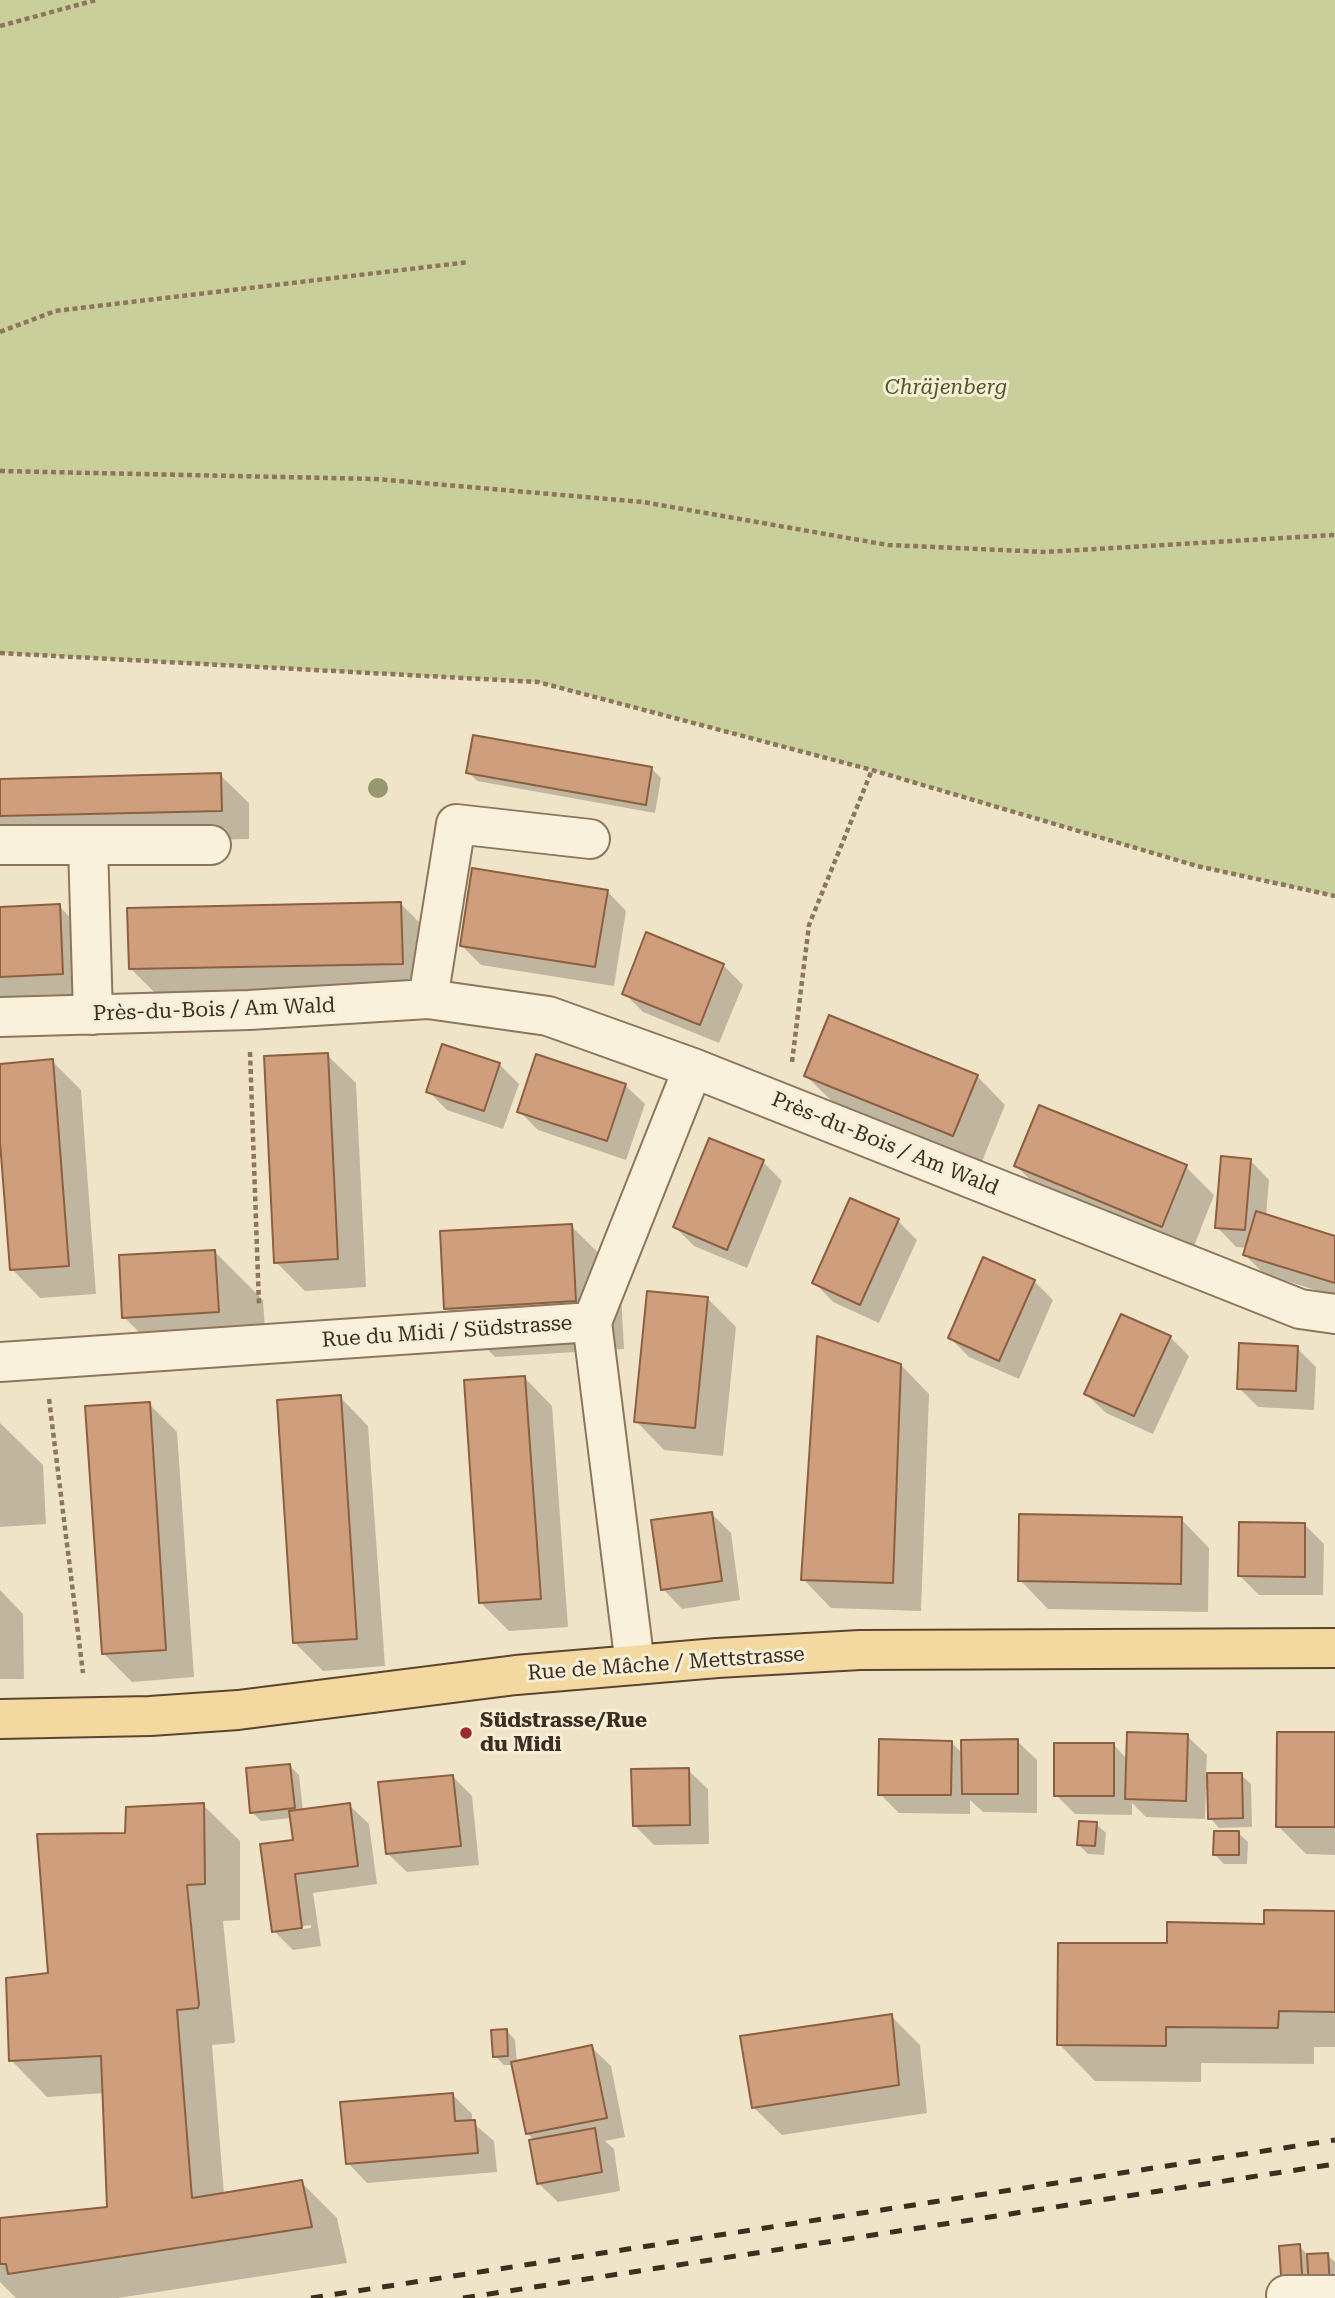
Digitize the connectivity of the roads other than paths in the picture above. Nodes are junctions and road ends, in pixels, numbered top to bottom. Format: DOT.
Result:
graph roads {
  1 [pos="590,839"];
  2 [pos="0,845"];
  3 [pos="88,845"];
  4 [pos="211,845"];
  5 [pos="428,999"];
  6 [pos="93,1015"];
  7 [pos="0,1017"];
  8 [pos="694,1068"];
  9 [pos="1335,1314"];
  10 [pos="592,1322"];
  11 [pos="0,1362"];
  12 [pos="1335,1648"];
  13 [pos="635,1665"];
  14 [pos="0,1718"];
  15 [pos="1286,2295"];
  16 [pos="1335,2295"];
  1 -- 5 [label="street"];
  2 -- 3 [label="street"];
  3 -- 4 [label="street"];
  3 -- 6 [label="street"];
  5 -- 6 [label="street, Près-du-Bois / Am Wald"];
  5 -- 8 [label="street, Près-du-Bois / Am Wald"];
  6 -- 7 [label="street, Près-du-Bois / Am Wald"];
  8 -- 9 [label="street, Près-du-Bois / Am Wald"];
  8 -- 10 [label="street"];
  10 -- 11 [label="street, Rue du Midi / Südstrasse"];
  10 -- 13 [label="street, Rue du Midi / Südstrasse"];
  12 -- 13 [label="main road, Rue de Mâche / Mettstrasse"];
  13 -- 14 [label="main road, Rue de Mâche / Mettstrasse"];
  15 -- 16 [label="street"];
}
